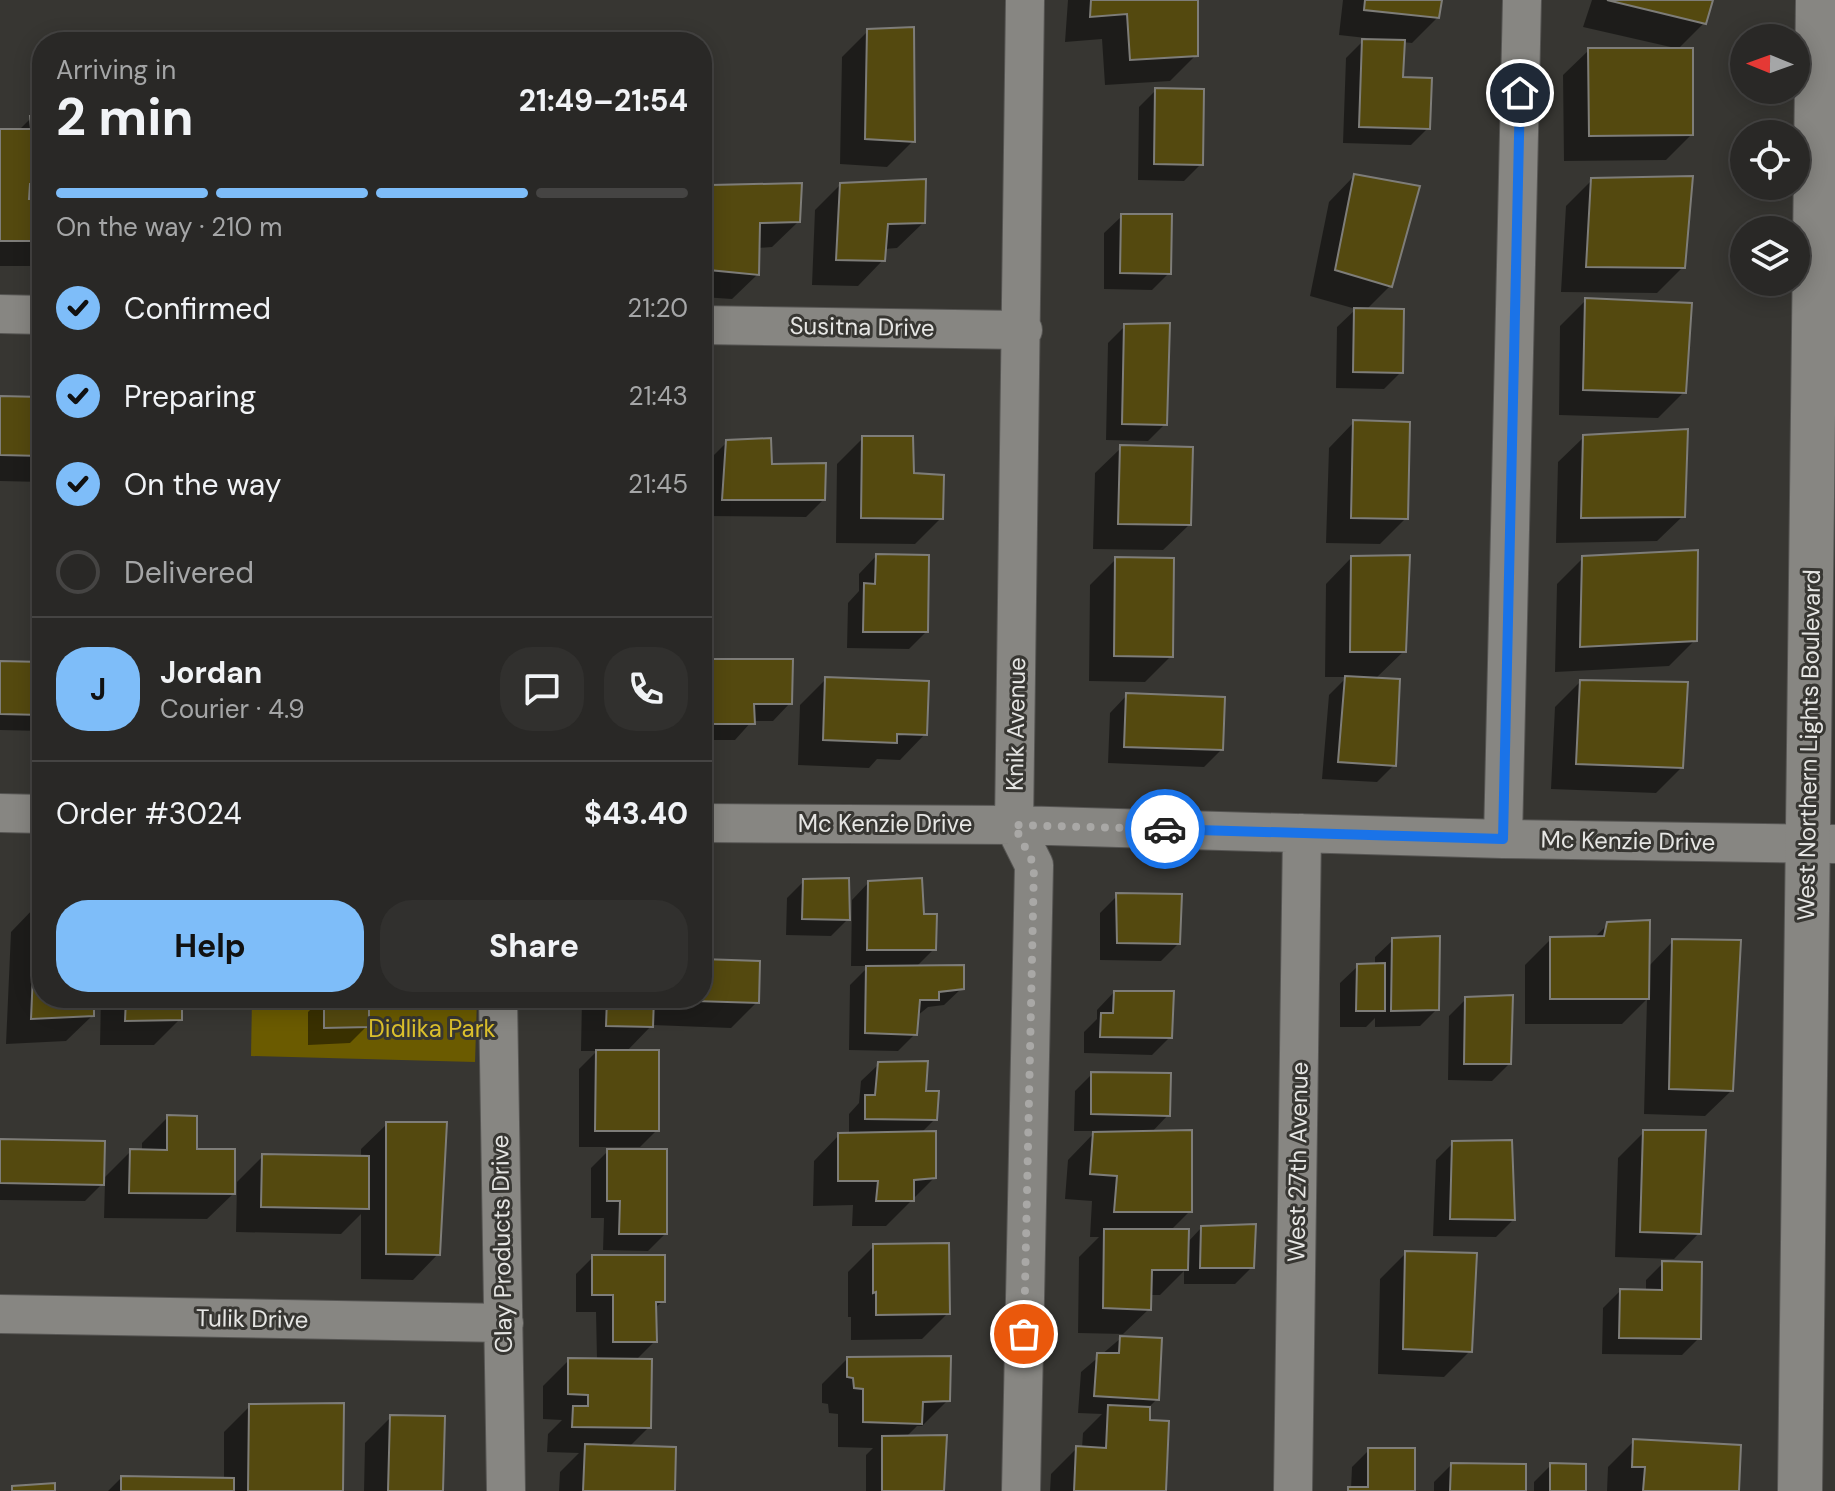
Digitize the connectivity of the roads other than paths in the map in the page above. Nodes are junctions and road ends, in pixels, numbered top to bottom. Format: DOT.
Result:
graph roads {
  1 [pos="1025,0"];
  2 [pos="1522,0"];
  3 [pos="1818,0"];
  4 [pos="0,314"];
  5 [pos="32,315"];
  6 [pos="712,325"];
  7 [pos="1023,330"];
  8 [pos="0,813"];
  9 [pos="32,814"];
  10 [pos="712,823"];
  11 [pos="1014,825"];
  12 [pos="1302,833"];
  13 [pos="1503,839"];
  14 [pos="1821,844"];
  15 [pos="498,1008"];
  16 [pos="0,1314"];
  17 [pos="504,1323"];
  18 [pos="506,1491"];
  19 [pos="1021,1491"];
  20 [pos="1293,1491"];
  21 [pos="1800,1491"];
  1 -- 7 [label="street, Knik Avenue"];
  2 -- 13 [label="street"];
  3 -- 14 [label="street, West Northern Lights Boulevard"];
  4 -- 5 [label="street"];
  6 -- 7 [label="street, Susitna Drive"];
  7 -- 11 [label="street, Knik Avenue"];
  8 -- 9 [label="street"];
  10 -- 11 [label="street, Mc Kenzie Drive"];
  11 -- 12 [label="street, Mc Kenzie Drive"];
  11 -- 19 [label="street, Knik Avenue"];
  12 -- 13 [label="street, Mc Kenzie Drive"];
  12 -- 20 [label="street, West 27th Avenue"];
  13 -- 14 [label="street, Mc Kenzie Drive"];
  14 -- 21 [label="street, West Northern Lights Boulevard"];
  15 -- 17 [label="street, Clay Products Drive"];
  16 -- 17 [label="street, Tulik Drive"];
  17 -- 18 [label="street, Clay Products Drive"];
}
